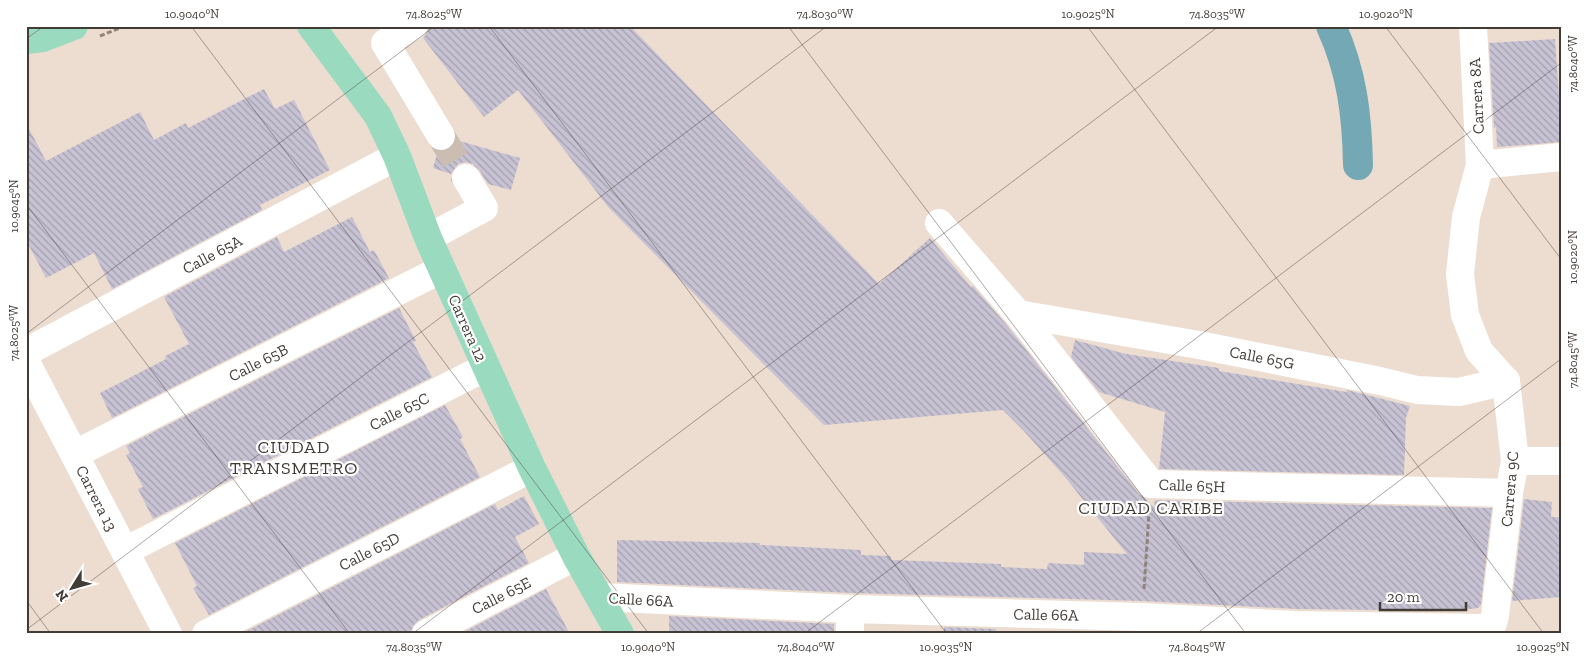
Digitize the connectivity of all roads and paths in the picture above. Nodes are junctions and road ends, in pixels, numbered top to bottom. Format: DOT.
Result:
graph roads {
  1 [pos="74,26"];
  2 [pos="311,26"];
  3 [pos="413,26"];
  4 [pos="1473,26"];
  5 [pos="26,40"];
  6 [pos="441,136"];
  7 [pos="397,156"];
  8 [pos="1561,157"];
  9 [pos="1480,165"];
  10 [pos="466,178"];
  11 [pos="939,223"];
  12 [pos="428,238"];
  13 [pos="442,269"];
  14 [pos="1018,314"];
  15 [pos="26,352"];
  16 [pos="26,362"];
  17 [pos="486,367"];
  18 [pos="1506,381"];
  19 [pos="74,454"];
  20 [pos="1515,460"];
  21 [pos="1561,461"];
  22 [pos="532,468"];
  23 [pos="1150,484"];
  24 [pos="1509,493"];
  25 [pos="125,551"];
  26 [pos="576,556"];
  27 [pos="600,597"];
  28 [pos="1142,617"];
  29 [pos="850,622"];
  30 [pos="1492,626"];
  31 [pos="1296,629"];
  32 [pos="168,634"];
  33 [pos="206,634"];
  34 [pos="426,634"];
  35 [pos="620,634"];
  1 -- 5 [label="main road"];
  2 -- 7 [label="main road, Carrera 12"];
  3 -- 6 [label="street"];
  4 -- 9 [label="street, Carrera 8A"];
  7 -- 12 [label="main road, Carrera 12"];
  7 -- 15 [label="street, Calle 65A"];
  8 -- 9 [label="street"];
  9 -- 18 [label="street, Carrera 8A"];
  10 -- 12 [label="street"];
  11 -- 14 [label="street, Calle 65H"];
  12 -- 13 [label="main road, Carrera 12"];
  13 -- 17 [label="main road, Carrera 12"];
  13 -- 19 [label="street, Calle 65B"];
  14 -- 18 [label="street, Calle 65G"];
  14 -- 23 [label="street, Calle 65H"];
  16 -- 19 [label="street, Carrera 13"];
  17 -- 22 [label="main road, Carrera 12"];
  17 -- 25 [label="street, Calle 65C"];
  18 -- 20 [label="street, Carrera 9C"];
  19 -- 25 [label="street, Carrera 13"];
  20 -- 21 [label="street"];
  20 -- 24 [label="street, Carrera 9C"];
  22 -- 26 [label="main road, Carrera 12"];
  22 -- 33 [label="street, Calle 65D"];
  23 -- 24 [label="street, Calle 65H"];
  23 -- 28 [label="path"];
  24 -- 30 [label="street, Carrera 9C"];
  25 -- 32 [label="street, Carrera 13"];
  26 -- 27 [label="main road, Carrera 12"];
  26 -- 34 [label="street, Calle 65E"];
  27 -- 29 [label="street, Calle 66A"];
  27 -- 35 [label="main road, Carrera 12"];
  28 -- 29 [label="street, Calle 66A"];
  28 -- 31 [label="street, Calle 66A"];
  30 -- 31 [label="street, Calle 66A"];
}
